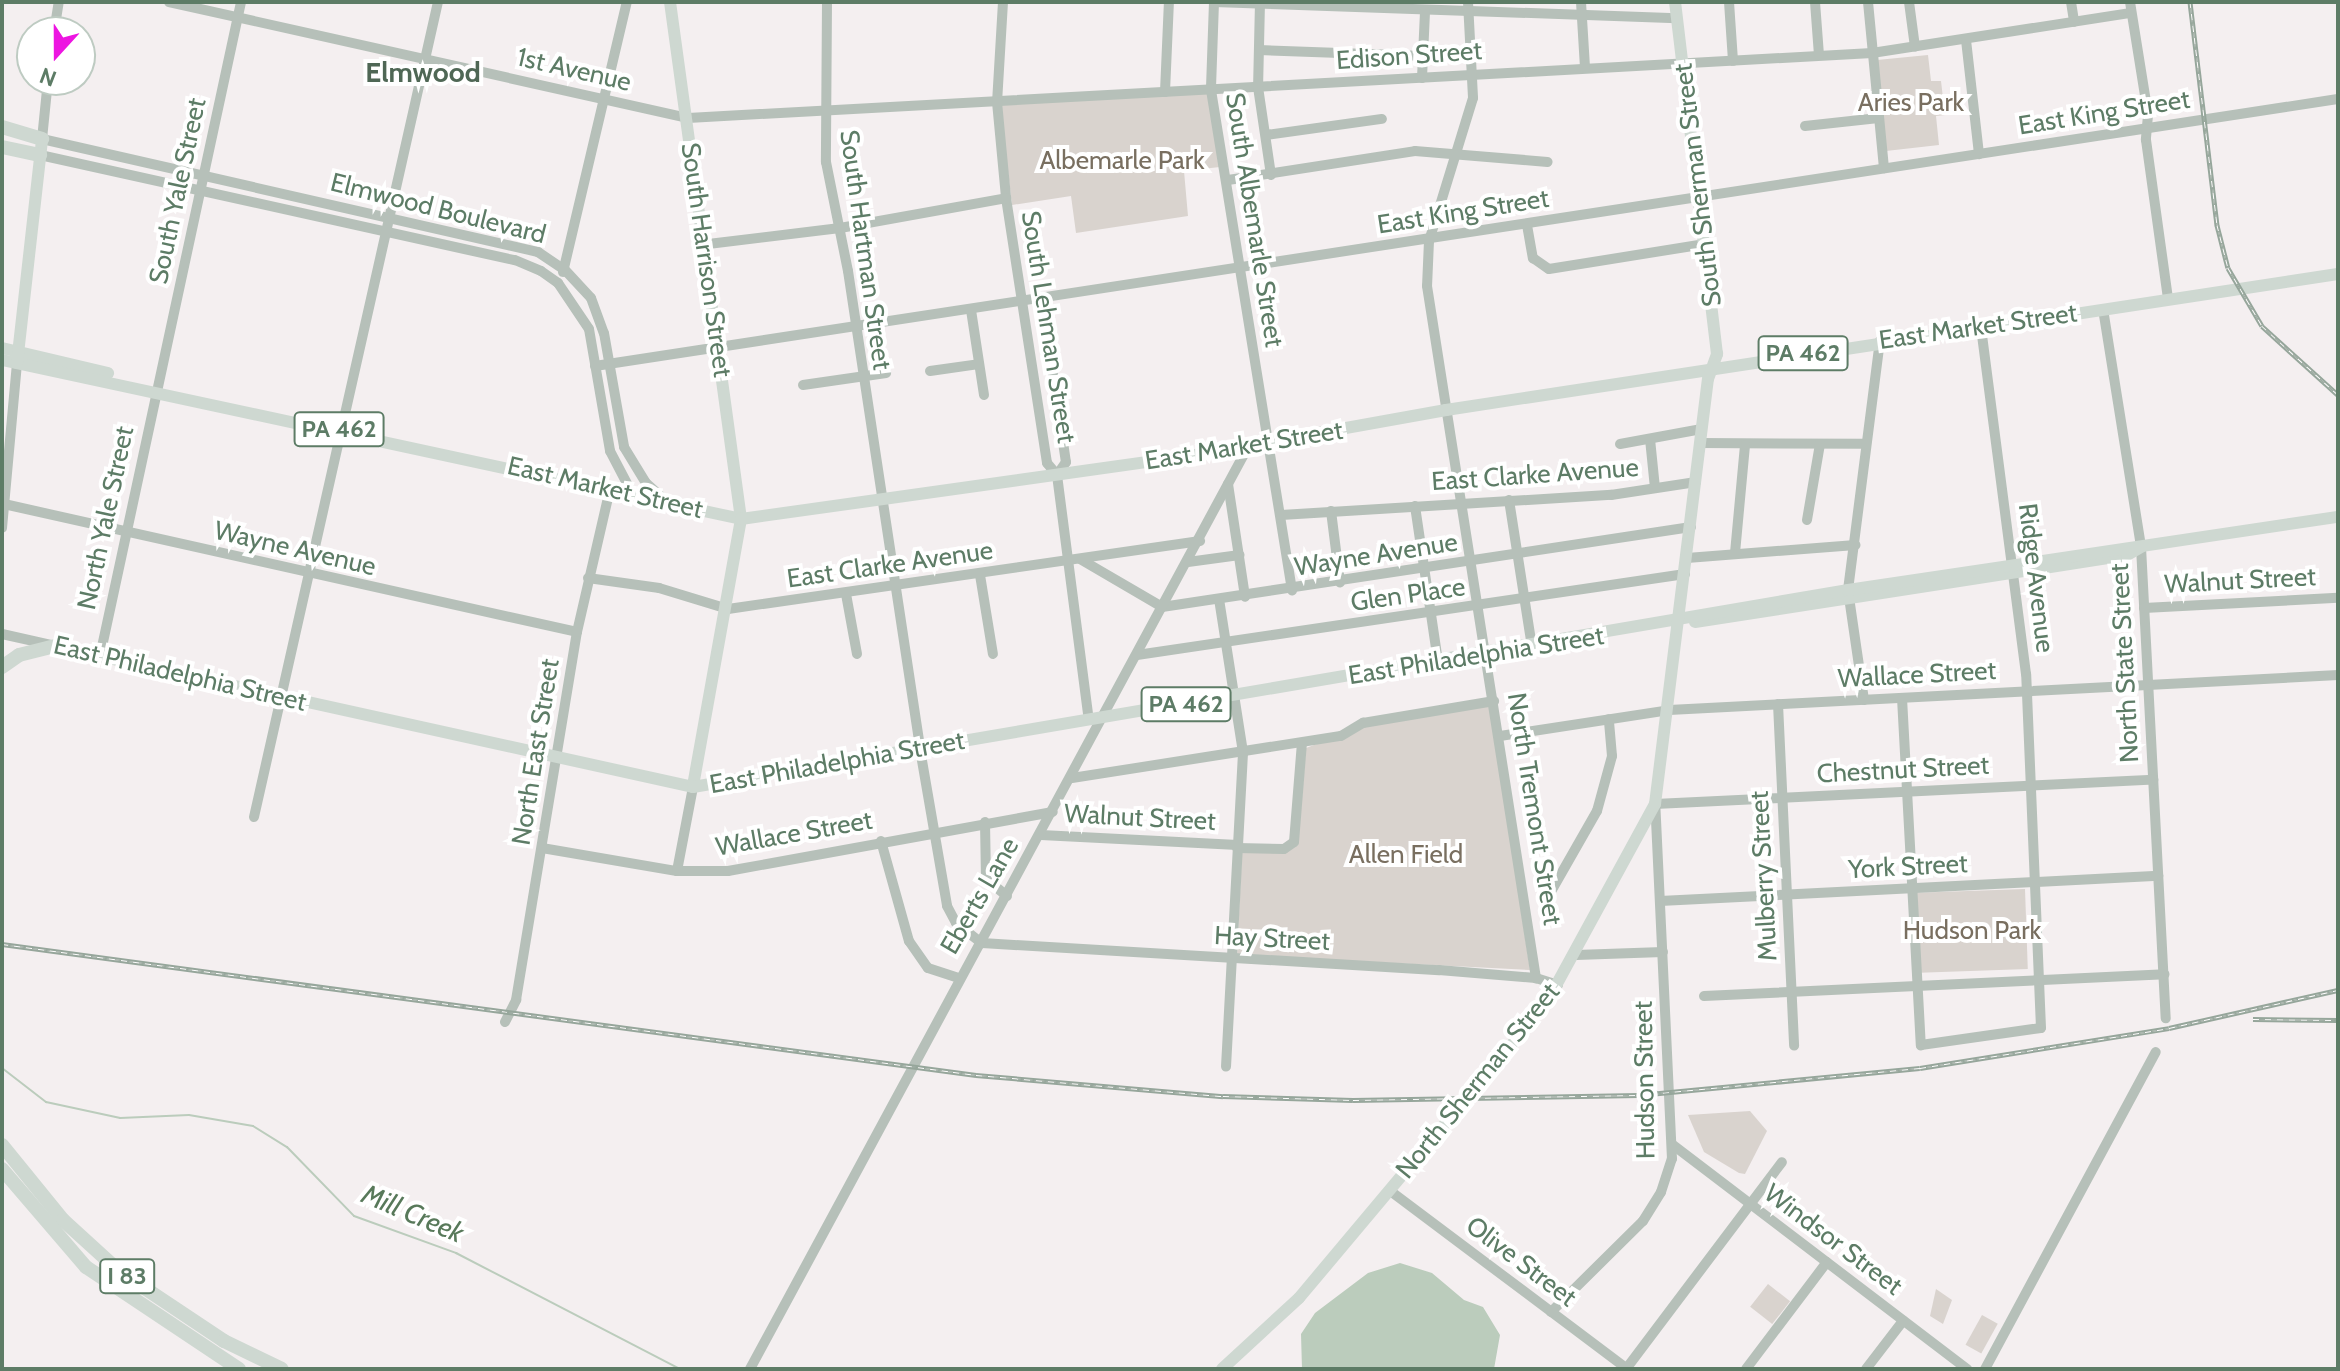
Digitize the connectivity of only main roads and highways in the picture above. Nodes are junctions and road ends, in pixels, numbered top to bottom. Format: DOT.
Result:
graph roads {
  1 [pos="670,2"];
  2 [pos="1675,2"];
  3 [pos="2,127"];
  4 [pos="42,139"];
  5 [pos="2,147"];
  6 [pos="40,155"];
  7 [pos="2338,274"];
  8 [pos="2,348"];
  9 [pos="18,358"];
  10 [pos="2,360"];
  11 [pos="1712,368"];
  12 [pos="803,513"];
  13 [pos="2338,517"];
  14 [pos="741,519"];
  15 [pos="739,534"];
  16 [pos="1680,622"];
  17 [pos="54,646"];
  18 [pos="2,667"];
  19 [pos="693,787"];
  20 [pos="2,1145"];
  21 [pos="2,1169"];
  22 [pos="239,1369"];
  23 [pos="282,1369"];
  24 [pos="1222,1369"];
  1 -- 14 [label="main road, South Harrison Street"];
  2 -- 11 [label="main road, South Sherman Street"];
  3 -- 4 [label="highway"];
  4 -- 6 [label="main road"];
  5 -- 6 [label="highway"];
  6 -- 9 [label="main road"];
  7 -- 11 [label="main road, East Market Street / PA 462"];
  8 -- 9 [label="main road, East Market Street / PA 462"];
  9 -- 10 [label="main road, East Market Street / PA 462"];
  9 -- 14 [label="main road, East Market Street / PA 462"];
  11 -- 12 [label="main road, East Market Street / PA 462"];
  11 -- 16 [label="main road, North Sherman Street"];
  12 -- 14 [label="main road, East Market Street / PA 462"];
  12 -- 15 [label="main road"];
  13 -- 16 [label="main road, East Philadelphia Street / PA 462"];
  14 -- 15 [label="main road, South Harrison Street"];
  15 -- 19 [label="main road, South Harrison Street"];
  16 -- 19 [label="main road, East Philadelphia Street / PA 462"];
  16 -- 24 [label="main road, North Sherman Street"];
  17 -- 18 [label="highway"];
  17 -- 19 [label="main road, East Philadelphia Street"];
  20 -- 23 [label="highway, I 83"];
  21 -- 22 [label="highway, I 83"];
}
